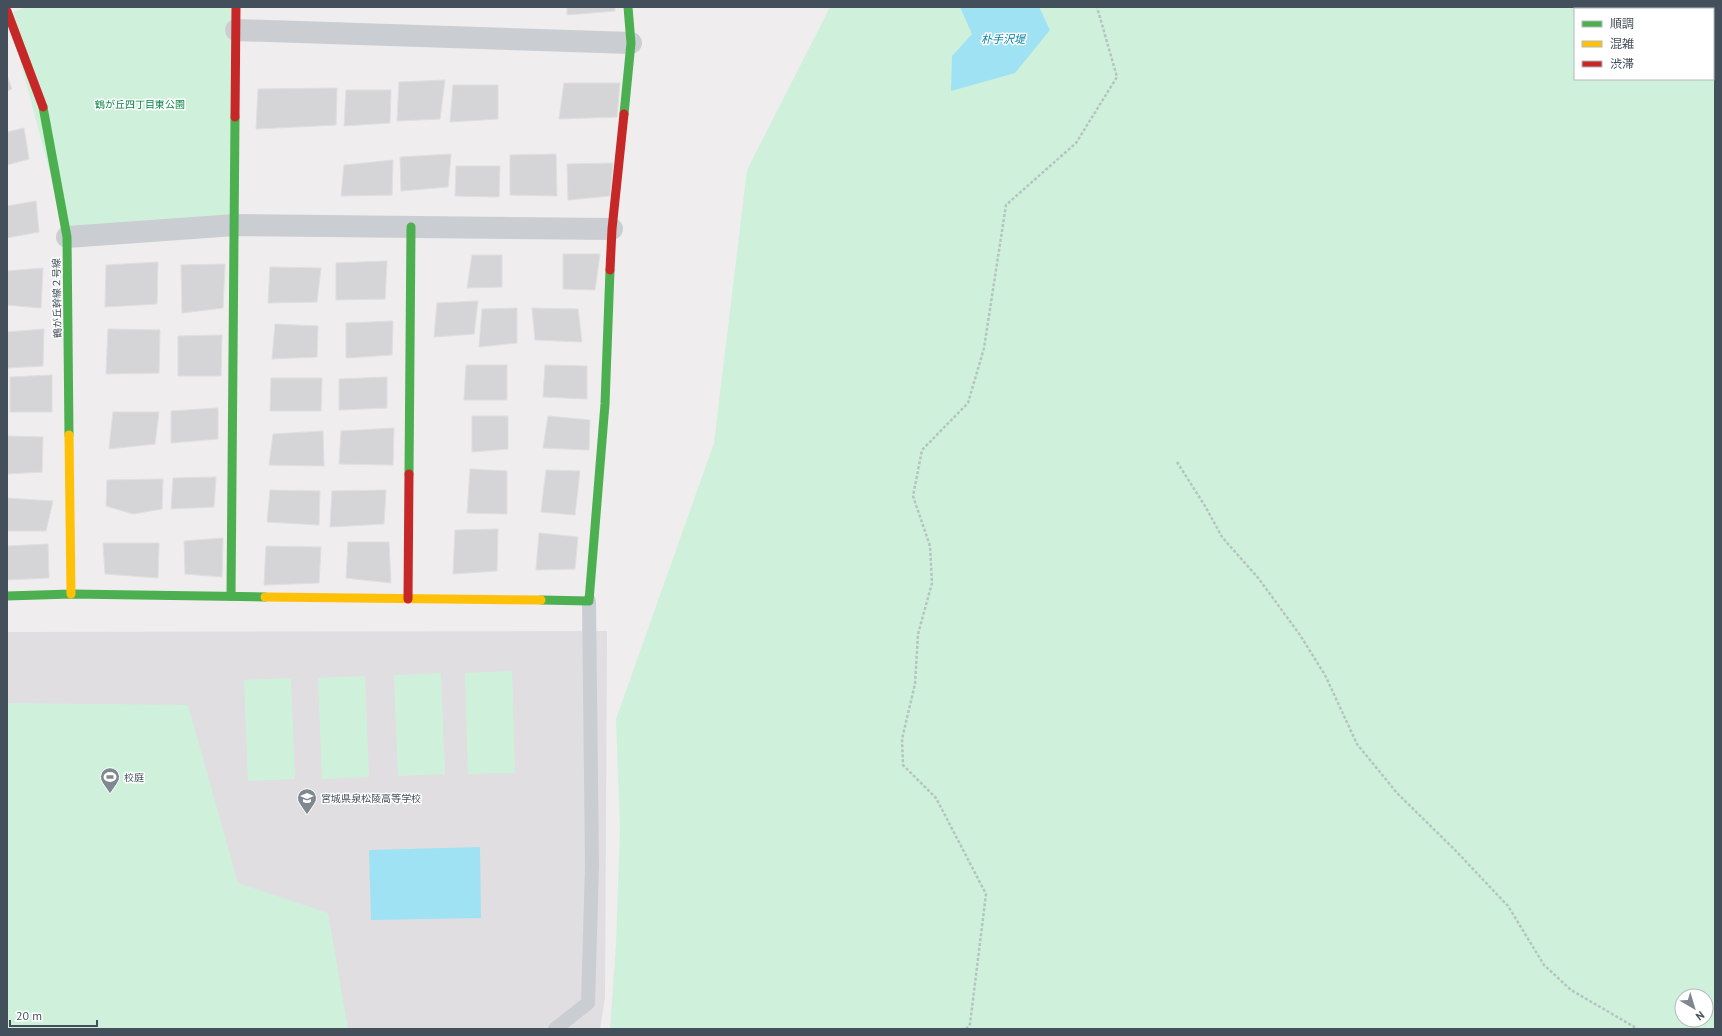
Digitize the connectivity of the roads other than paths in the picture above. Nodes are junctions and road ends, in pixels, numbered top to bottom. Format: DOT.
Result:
graph roads {
  1 [pos="236,7"];
  2 [pos="628,7"];
  3 [pos="7,11"];
  4 [pos="236,30"];
  5 [pos="632,43"];
  6 [pos="235,225"];
  7 [pos="411,227"];
  8 [pos="612,229"];
  9 [pos="67,237"];
  10 [pos="71,594"];
  11 [pos="7,596"];
  12 [pos="231,596"];
  13 [pos="408,599"];
  14 [pos="589,601"];
  15 [pos="555,1029"];
  1 -- 4 [label="street"];
  2 -- 5 [label="street"];
  3 -- 9 [label="street, 鶴が丘幹線２号線"];
  4 -- 5 [label="street"];
  4 -- 6 [label="street"];
  5 -- 8 [label="street"];
  6 -- 7 [label="street"];
  6 -- 9 [label="street"];
  6 -- 12 [label="street"];
  7 -- 8 [label="street"];
  7 -- 13 [label="street"];
  8 -- 14 [label="street"];
  9 -- 10 [label="street, 鶴が丘幹線２号線"];
  10 -- 11 [label="street"];
  10 -- 12 [label="street"];
  12 -- 13 [label="street"];
  13 -- 14 [label="street"];
  14 -- 15 [label="lane"];
}
